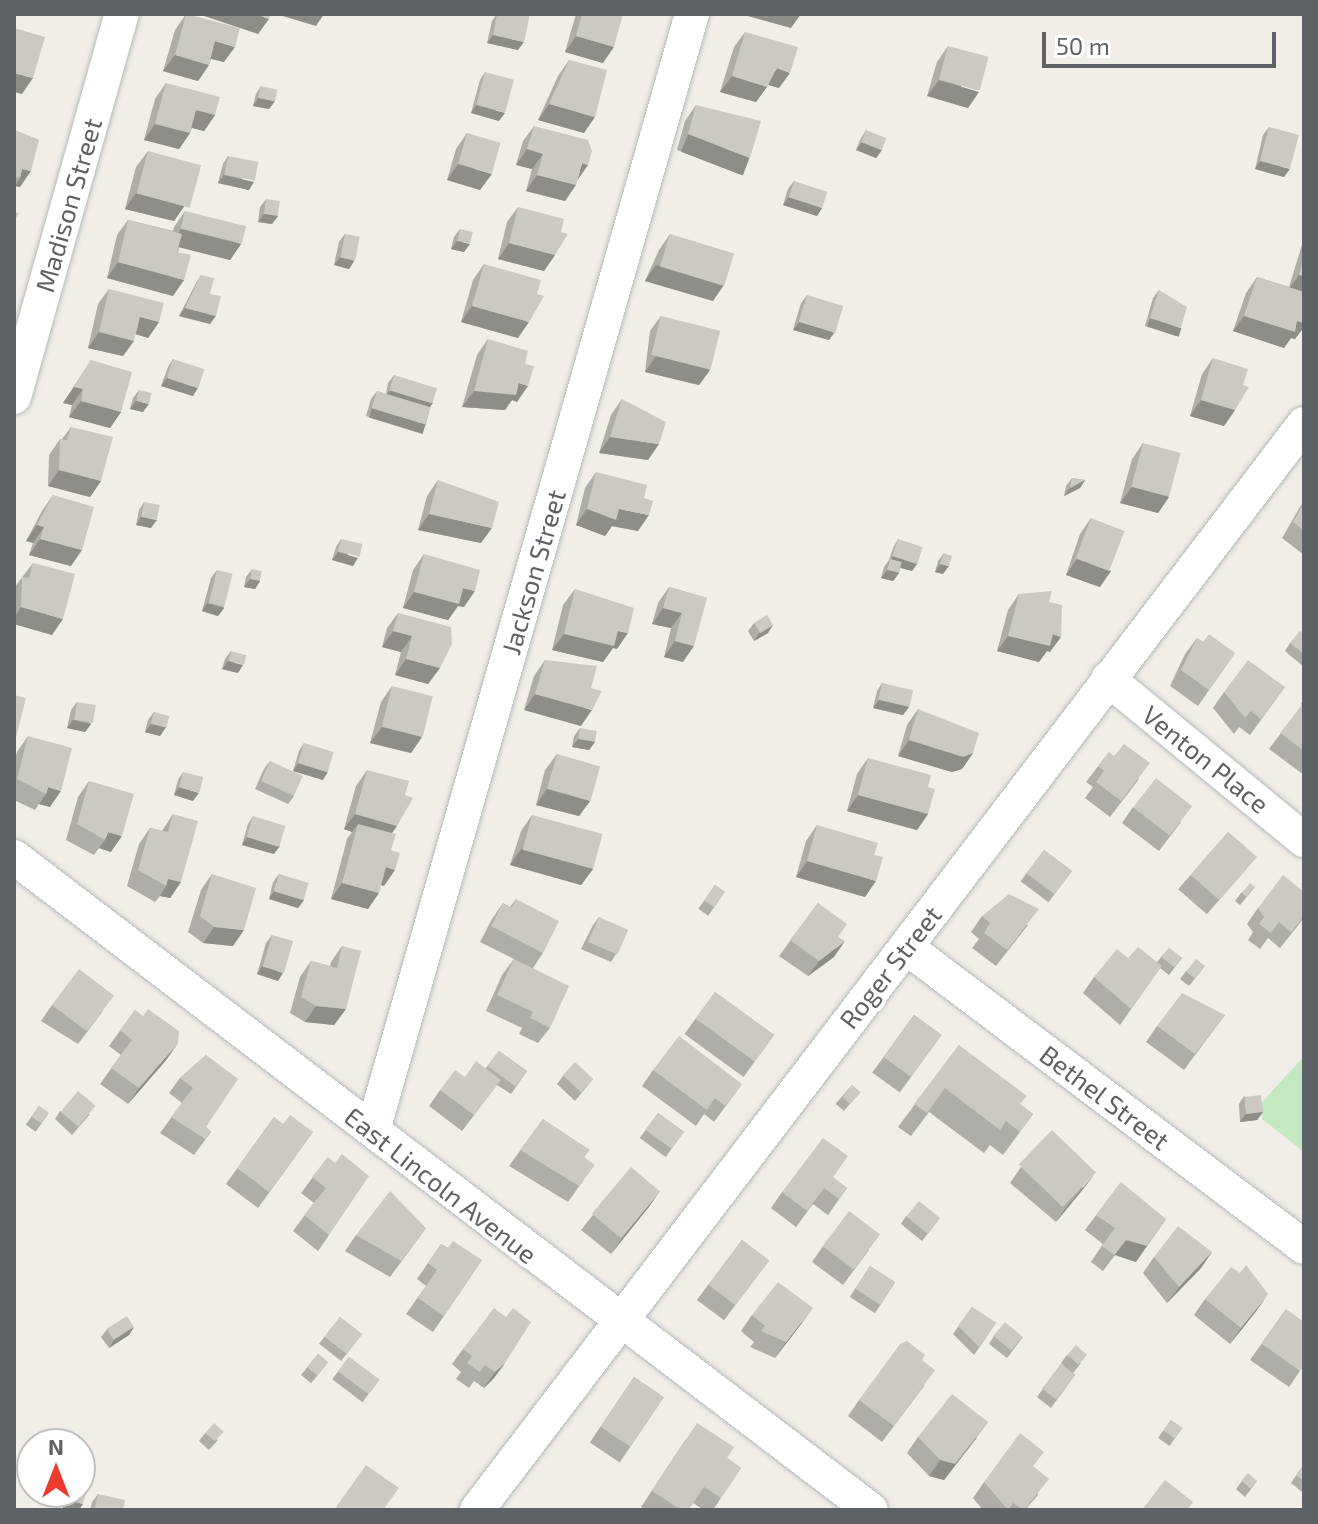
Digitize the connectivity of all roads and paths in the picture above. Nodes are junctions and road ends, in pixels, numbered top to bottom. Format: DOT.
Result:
graph roads {
  1 [pos="122,14"];
  2 [pos="692,14"];
  3 [pos="14,397"];
  4 [pos="1304,424"];
  5 [pos="1108,679"];
  6 [pos="1304,840"];
  7 [pos="14,857"];
  8 [pos="906,947"];
  9 [pos="373,1130"];
  10 [pos="1304,1247"];
  11 [pos="615,1321"];
  12 [pos="477,1510"];
  13 [pos="871,1510"];
  1 -- 3 [label="street, Madison Street"];
  2 -- 9 [label="street, Jackson Street"];
  4 -- 5 [label="street, Roger Street"];
  5 -- 6 [label="street, Venton Place"];
  5 -- 8 [label="street, Roger Street"];
  7 -- 9 [label="street, East Lincoln Avenue"];
  8 -- 10 [label="street, Bethel Street"];
  8 -- 11 [label="street, Roger Street"];
  9 -- 11 [label="street, East Lincoln Avenue"];
  11 -- 12 [label="street, Roger Street"];
  11 -- 13 [label="street, East Lincoln Avenue"];
}
